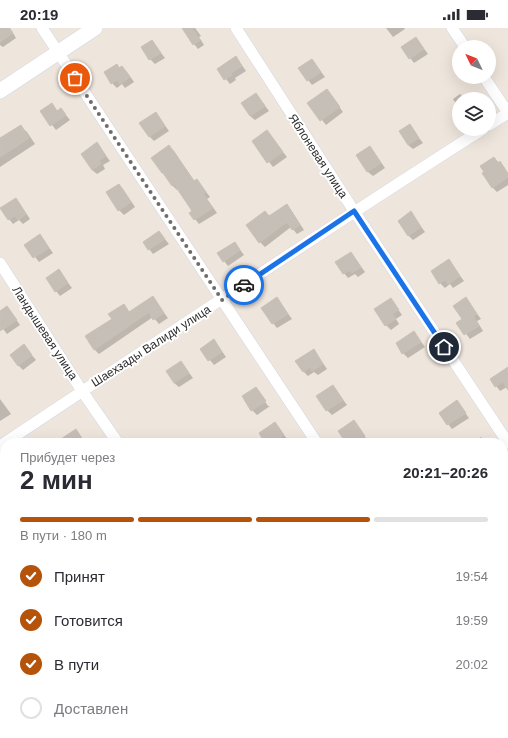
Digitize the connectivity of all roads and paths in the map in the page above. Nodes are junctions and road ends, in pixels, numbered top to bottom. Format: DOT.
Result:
graph roads {
  1 [pos="42,28"];
  2 [pos="94,28"];
  3 [pos="236,28"];
  4 [pos="452,28"];
  5 [pos="460,40"];
  6 [pos="58,52"];
  7 [pos="489,84"];
  8 [pos="0,91"];
  9 [pos="508,113"];
  10 [pos="496,121"];
  11 [pos="472,136"];
  12 [pos="354,211"];
  13 [pos="0,263"];
  14 [pos="222,300"];
  15 [pos="82,391"];
  16 [pos="12,438"];
  17 [pos="115,438"];
  18 [pos="314,438"];
  19 [pos="505,438"];
  1 -- 6 [label="street"];
  2 -- 6 [label="street"];
  3 -- 12 [label="street, Яблоневая улица"];
  4 -- 5 [label="street"];
  6 -- 8 [label="street"];
  6 -- 14 [label="street"];
  7 -- 9 [label="street"];
  9 -- 10 [label="street"];
  11 -- 12 [label="street, Шаехзады Валиди улица"];
  12 -- 14 [label="street, Шаехзады Валиди улица"];
  12 -- 19 [label="street, Яблоневая улица"];
  13 -- 15 [label="street, Ландышевая улица"];
  14 -- 15 [label="street, Шаехзады Валиди улица"];
  14 -- 18 [label="street"];
  15 -- 16 [label="street, Шаехзады Валиди улица"];
  15 -- 17 [label="street, Ландышевая улица"];
}
